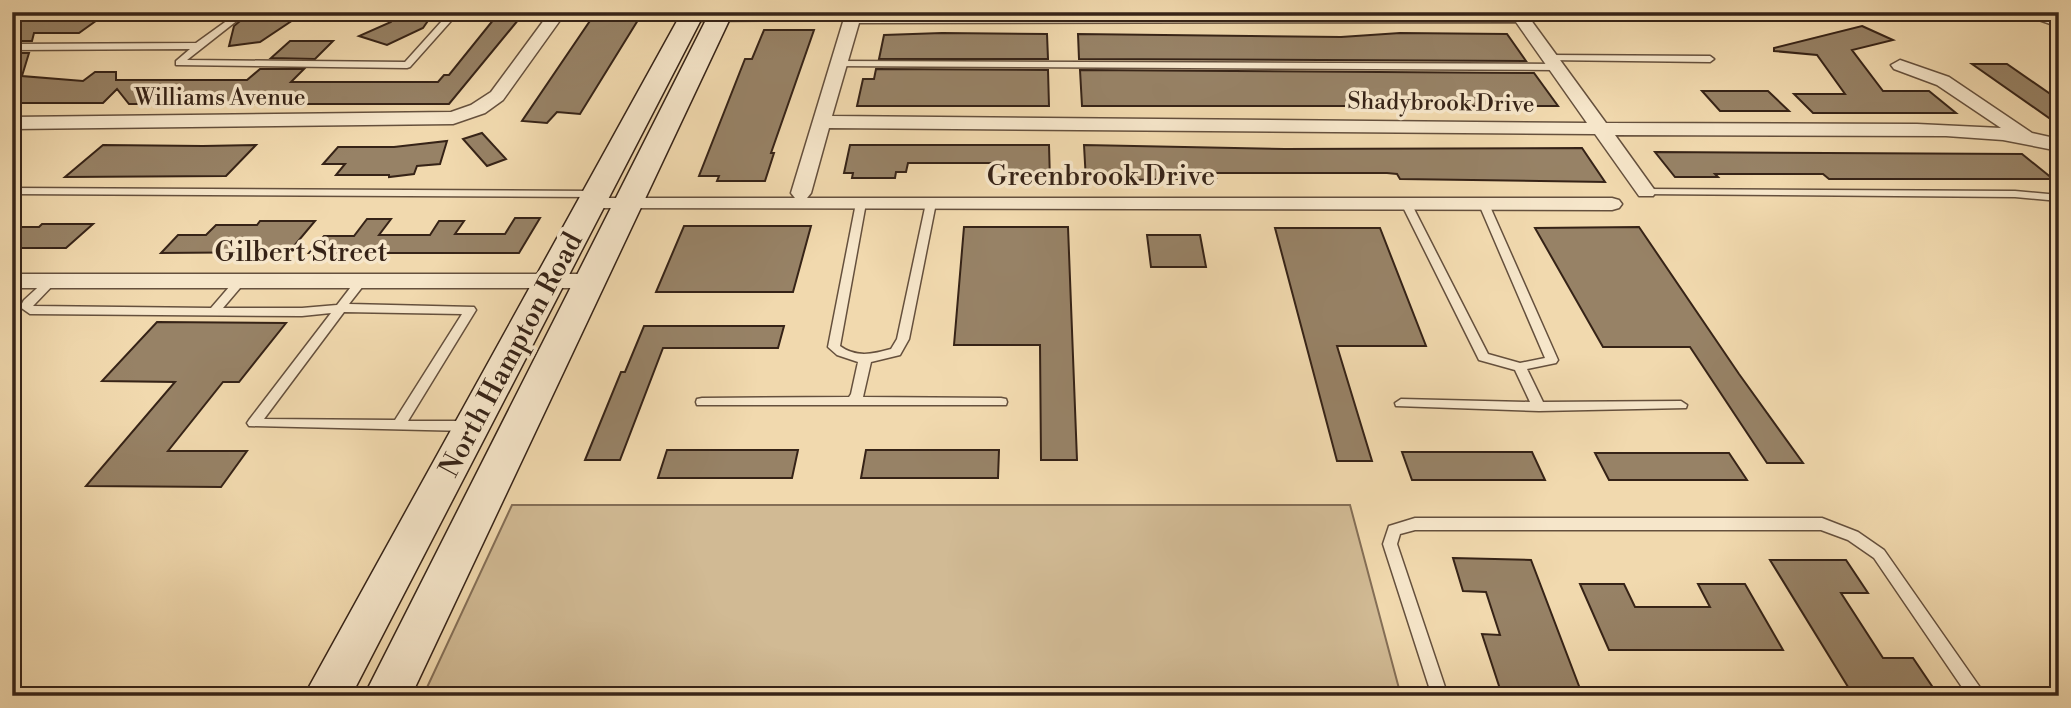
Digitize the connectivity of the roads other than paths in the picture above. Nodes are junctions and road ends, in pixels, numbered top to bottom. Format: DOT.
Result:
graph roads {
  1 [pos="244,12"];
  2 [pos="455,12"];
  3 [pos="558,12"];
  4 [pos="2030,12"];
  5 [pos="706,15"];
  6 [pos="853,15"];
  7 [pos="1518,15"];
  8 [pos="2059,22"];
  9 [pos="198,46"];
  10 [pos="12,47"];
  11 [pos="1710,59"];
  12 [pos="1554,62"];
  13 [pos="837,64"];
  14 [pos="1900,65"];
  15 [pos="821,122"];
  16 [pos="12,123"];
  17 [pos="1604,130"];
  18 [pos="2028,137"];
  19 [pos="2059,145"];
  20 [pos="12,191"];
  21 [pos="1646,192"];
  22 [pos="801,193"];
  23 [pos="2059,198"];
  24 [pos="605,200"];
  25 [pos="1483,202"];
  26 [pos="861,203"];
  27 [pos="931,203"];
  28 [pos="1406,203"];
  29 [pos="1612,204"];
  30 [pos="12,281"];
  31 [pos="51,281"];
  32 [pos="240,281"];
  33 [pos="361,281"];
  34 [pos="550,281"];
  35 [pos="590,281"];
  36 [pos="340,308"];
  37 [pos="214,312"];
  38 [pos="865,359"];
  39 [pos="1520,367"];
  40 [pos="852,401"];
  41 [pos="702,402"];
  42 [pos="1001,402"];
  43 [pos="1401,403"];
  44 [pos="1681,405"];
  45 [pos="1539,407"];
  46 [pos="399,425"];
  47 [pos="472,426"];
  48 [pos="327,696"];
  49 [pos="387,696"];
  50 [pos="1440,696"];
  51 [pos="1978,696"];
  1 -- 9 [label="lane"];
  2 -- 9 [label="lane"];
  3 -- 16 [label="street, Williams Avenue"];
  4 -- 8 [label="street"];
  5 -- 6 [label="lane"];
  5 -- 24 [label="main road, North Hampton Road"];
  6 -- 7 [label="street"];
  6 -- 13 [label="street"];
  7 -- 12 [label="street"];
  9 -- 10 [label="lane"];
  11 -- 12 [label="lane"];
  12 -- 13 [label="lane"];
  12 -- 17 [label="street"];
  13 -- 15 [label="street"];
  14 -- 18 [label="street"];
  15 -- 17 [label="street, Shadybrook Drive"];
  15 -- 22 [label="street"];
  17 -- 18 [label="street, Shadybrook Drive"];
  17 -- 21 [label="street"];
  18 -- 19 [label="street, Shadybrook Drive"];
  20 -- 24 [label="lane"];
  21 -- 23 [label="lane"];
  24 -- 26 [label="street, Greenbrook Drive"];
  24 -- 34 [label="main road, North Hampton Road"];
  24 -- 35 [label="main road, North Hampton Road"];
  25 -- 28 [label="street, Greenbrook Drive"];
  25 -- 29 [label="street, Greenbrook Drive"];
  25 -- 39 [label="lane"];
  26 -- 27 [label="street, Greenbrook Drive"];
  26 -- 38 [label="lane"];
  27 -- 28 [label="street, Greenbrook Drive"];
  27 -- 38 [label="lane"];
  28 -- 39 [label="lane"];
  30 -- 31 [label="street, Gilbert Street"];
  31 -- 32 [label="street, Gilbert Street"];
  31 -- 37 [label="lane"];
  32 -- 33 [label="street, Gilbert Street"];
  32 -- 37 [label="lane"];
  33 -- 34 [label="street, Gilbert Street"];
  33 -- 36 [label="lane"];
  34 -- 35 [label="street, Gilbert Street"];
  34 -- 47 [label="main road, North Hampton Road"];
  35 -- 49 [label="main road, North Hampton Road"];
  36 -- 37 [label="lane"];
  36 -- 46 [label="lane"];
  36 -- 46 [label="lane"];
  38 -- 40 [label="lane"];
  39 -- 45 [label="lane"];
  40 -- 41 [label="lane"];
  40 -- 42 [label="lane"];
  43 -- 45 [label="lane"];
  44 -- 45 [label="lane"];
  46 -- 47 [label="lane"];
  47 -- 48 [label="main road, North Hampton Road"];
  50 -- 51 [label="lane"];
}
